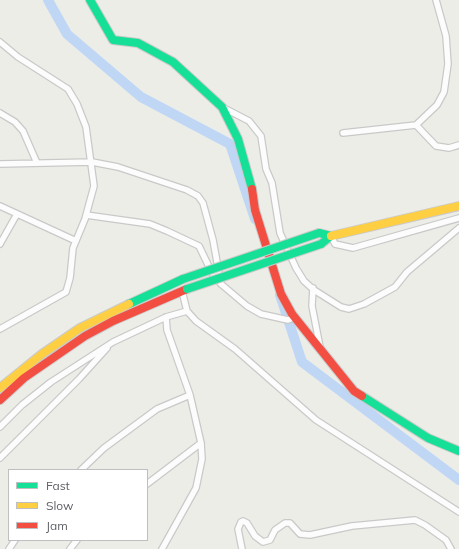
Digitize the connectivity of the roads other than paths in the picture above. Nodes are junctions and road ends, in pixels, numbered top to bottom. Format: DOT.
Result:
graph roads {
  1 [pos="90,0"];
  2 [pos="436,0"];
  3 [pos="0,42"];
  4 [pos="222,107"];
  5 [pos="0,113"];
  6 [pos="416,125"];
  7 [pos="343,133"];
  8 [pos="459,145"];
  9 [pos="92,162"];
  10 [pos="37,163"];
  11 [pos="0,164"];
  12 [pos="0,206"];
  13 [pos="459,206"];
  14 [pos="17,214"];
  15 [pos="86,215"];
  16 [pos="459,218"];
  17 [pos="459,228"];
  18 [pos="331,236"];
  19 [pos="76,241"];
  20 [pos="0,244"];
  21 [pos="221,284"];
  22 [pos="313,288"];
  23 [pos="184,290"];
  24 [pos="187,311"];
  25 [pos="166,317"];
  26 [pos="295,317"];
  27 [pos="0,329"];
  28 [pos="113,342"];
  29 [pos="321,348"];
  30 [pos="0,388"];
  31 [pos="190,395"];
  32 [pos="0,400"];
  33 [pos="0,427"];
  34 [pos="201,443"];
  35 [pos="459,451"];
  36 [pos="0,458"];
  37 [pos="82,469"];
  38 [pos="148,483"];
  39 [pos="459,512"];
  40 [pos="76,541"];
  41 [pos="70,549"];
  42 [pos="162,549"];
  43 [pos="242,549"];
  44 [pos="451,549"];
  1 -- 4 [label="street"];
  2 -- 6 [label="street"];
  3 -- 9 [label="street"];
  4 -- 22 [label="street"];
  4 -- 26 [label="street"];
  5 -- 10 [label="street"];
  6 -- 7 [label="street"];
  6 -- 8 [label="street"];
  9 -- 10 [label="street"];
  9 -- 15 [label="street"];
  9 -- 21 [label="street"];
  10 -- 11 [label="street"];
  12 -- 14 [label="street"];
  13 -- 18 [label="street"];
  14 -- 19 [label="street"];
  14 -- 20 [label="street"];
  15 -- 19 [label="street"];
  15 -- 21 [label="street"];
  16 -- 18 [label="street"];
  17 -- 22 [label="street"];
  18 -- 23 [label="street, bridge"];
  18 -- 30 [label="street, bridge"];
  19 -- 27 [label="street"];
  21 -- 26 [label="street"];
  22 -- 29 [label="street"];
  23 -- 24 [label="street"];
  23 -- 32 [label="street"];
  24 -- 25 [label="street"];
  24 -- 39 [label="street"];
  25 -- 28 [label="street"];
  25 -- 31 [label="street"];
  26 -- 29 [label="street"];
  28 -- 33 [label="street"];
  28 -- 36 [label="street"];
  29 -- 35 [label="street"];
  31 -- 34 [label="street"];
  31 -- 37 [label="street"];
  34 -- 38 [label="street"];
  34 -- 42 [label="street"];
  40 -- 41 [label="street"];
  43 -- 44 [label="street"];
}
